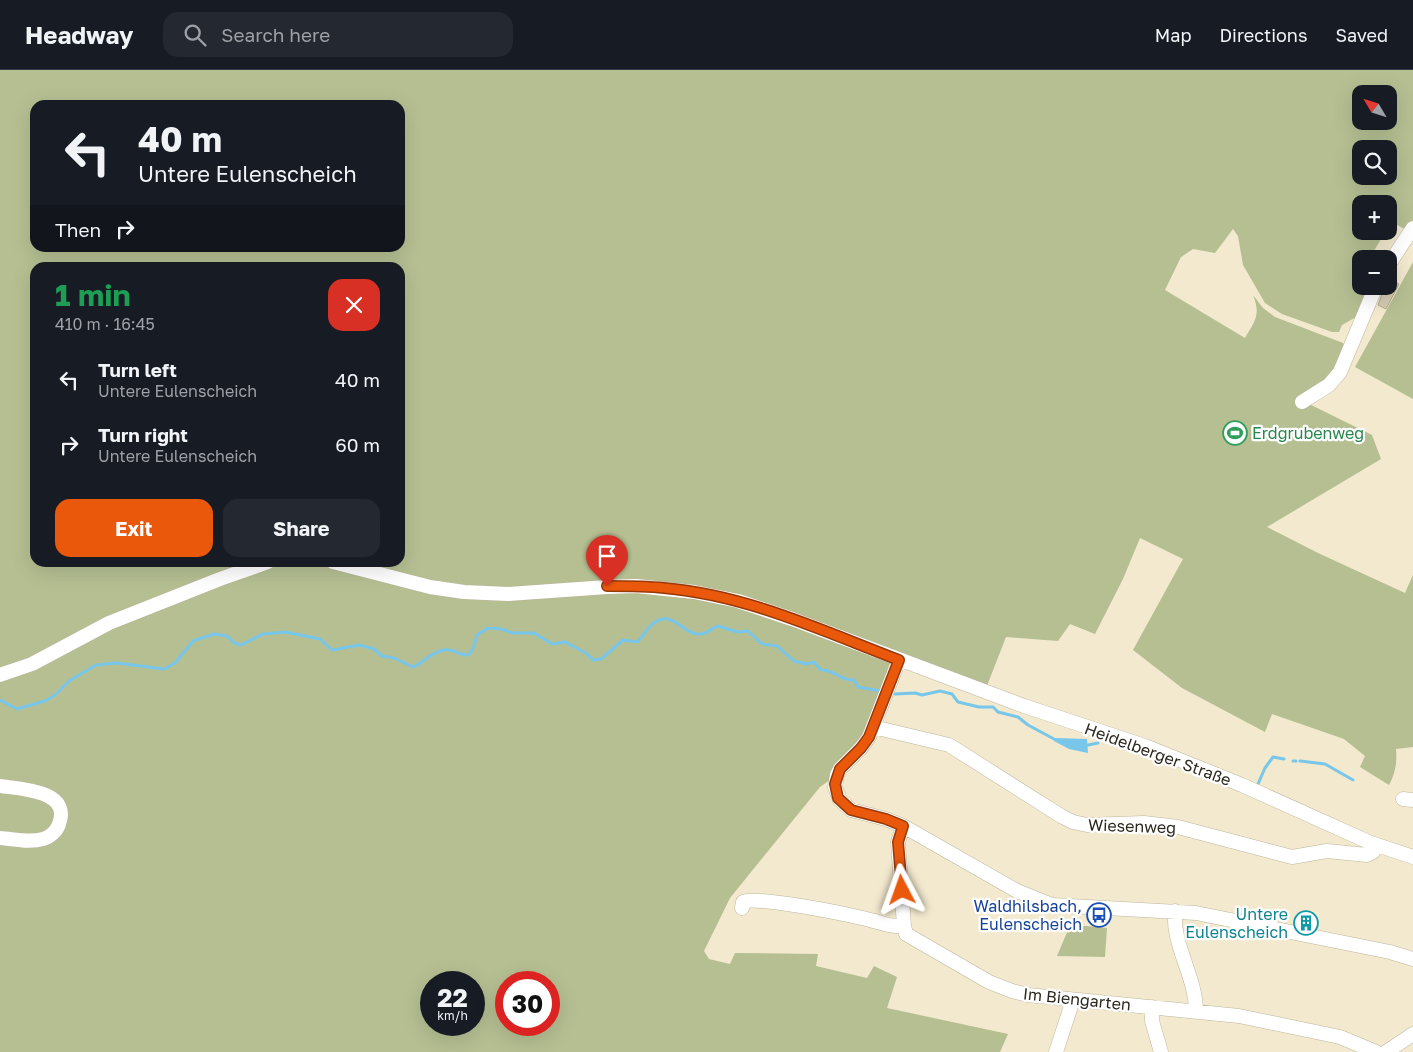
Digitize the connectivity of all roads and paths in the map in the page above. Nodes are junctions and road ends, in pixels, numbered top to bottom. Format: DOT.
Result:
graph roads {
  1 [pos="1413,228"];
  2 [pos="1397,252"];
  3 [pos="1372,295"];
  4 [pos="1302,402"];
  5 [pos="255,567"];
  6 [pos="352,567"];
  7 [pos="899,660"];
  8 [pos="0,675"];
  9 [pos="873,727"];
  10 [pos="0,786"];
  11 [pos="903,826"];
  12 [pos="0,838"];
  13 [pos="1376,846"];
  14 [pos="1413,857"];
  15 [pos="742,908"];
  16 [pos="1175,911"];
  17 [pos="904,926"];
  18 [pos="1413,959"];
  19 [pos="1073,1000"];
  20 [pos="1152,1007"];
  21 [pos="1196,1011"];
  22 [pos="1413,1034"];
  23 [pos="1056,1052"];
  24 [pos="1161,1052"];
  25 [pos="1376,1052"];
  26 [pos="1386,1052"];
  1 -- 2 [label="street"];
  3 -- 4 [label="street"];
  5 -- 8 [label="street"];
  6 -- 7 [label="street, Heidelberger Straße"];
  7 -- 9 [label="street"];
  7 -- 13 [label="street, Heidelberger Straße"];
  9 -- 11 [label="street"];
  9 -- 13 [label="street, Wiesenweg"];
  10 -- 12 [label="street"];
  11 -- 16 [label="street"];
  11 -- 17 [label="street"];
  13 -- 14 [label="street, Heidelberger Straße"];
  15 -- 17 [label="street"];
  16 -- 18 [label="street"];
  16 -- 21 [label="street"];
  17 -- 19 [label="street, Im Biengarten"];
  19 -- 20 [label="street, Im Biengarten"];
  19 -- 23 [label="street"];
  20 -- 21 [label="street, Im Biengarten"];
  20 -- 24 [label="street"];
  21 -- 25 [label="street, Im Biengarten"];
  22 -- 26 [label="street"];
}
